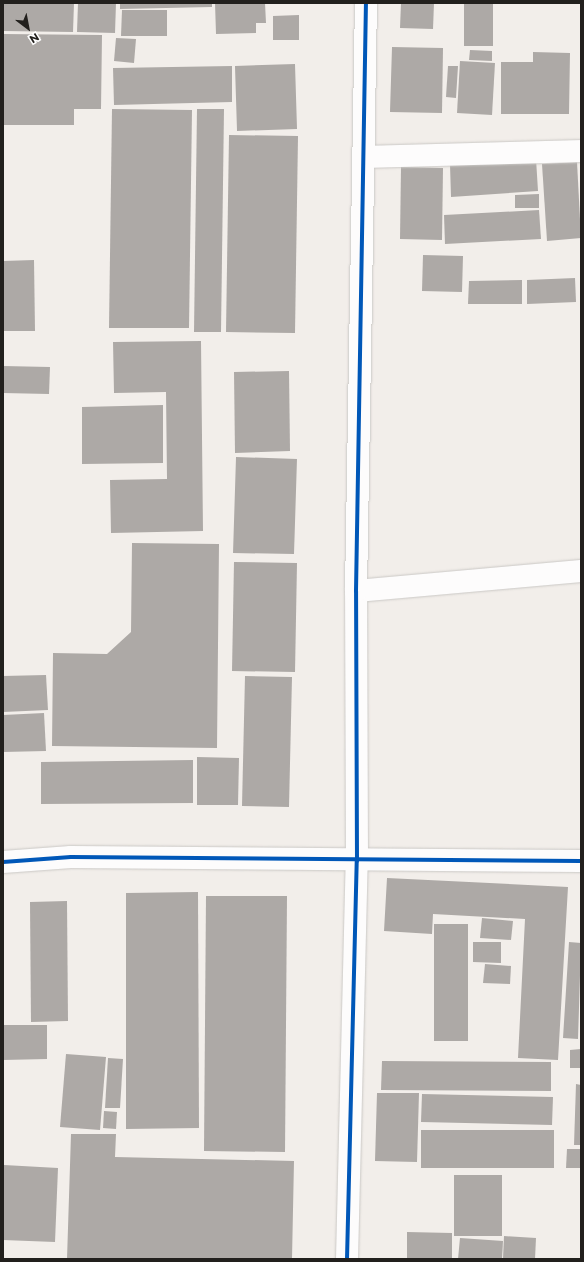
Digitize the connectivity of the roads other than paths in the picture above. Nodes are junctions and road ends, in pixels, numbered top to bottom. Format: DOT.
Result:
graph roads {
  1 [pos="366,3"];
  2 [pos="581,151"];
  3 [pos="365,157"];
  4 [pos="581,571"];
  5 [pos="356,590"];
  6 [pos="358,861"];
  7 [pos="581,861"];
  8 [pos="3,862"];
  9 [pos="347,1259"];
  1 -- 3 [label="street"];
  2 -- 3 [label="street"];
  3 -- 5 [label="street"];
  4 -- 5 [label="street"];
  5 -- 6 [label="street"];
  6 -- 7 [label="street"];
  6 -- 8 [label="street"];
  6 -- 9 [label="street"];
}
